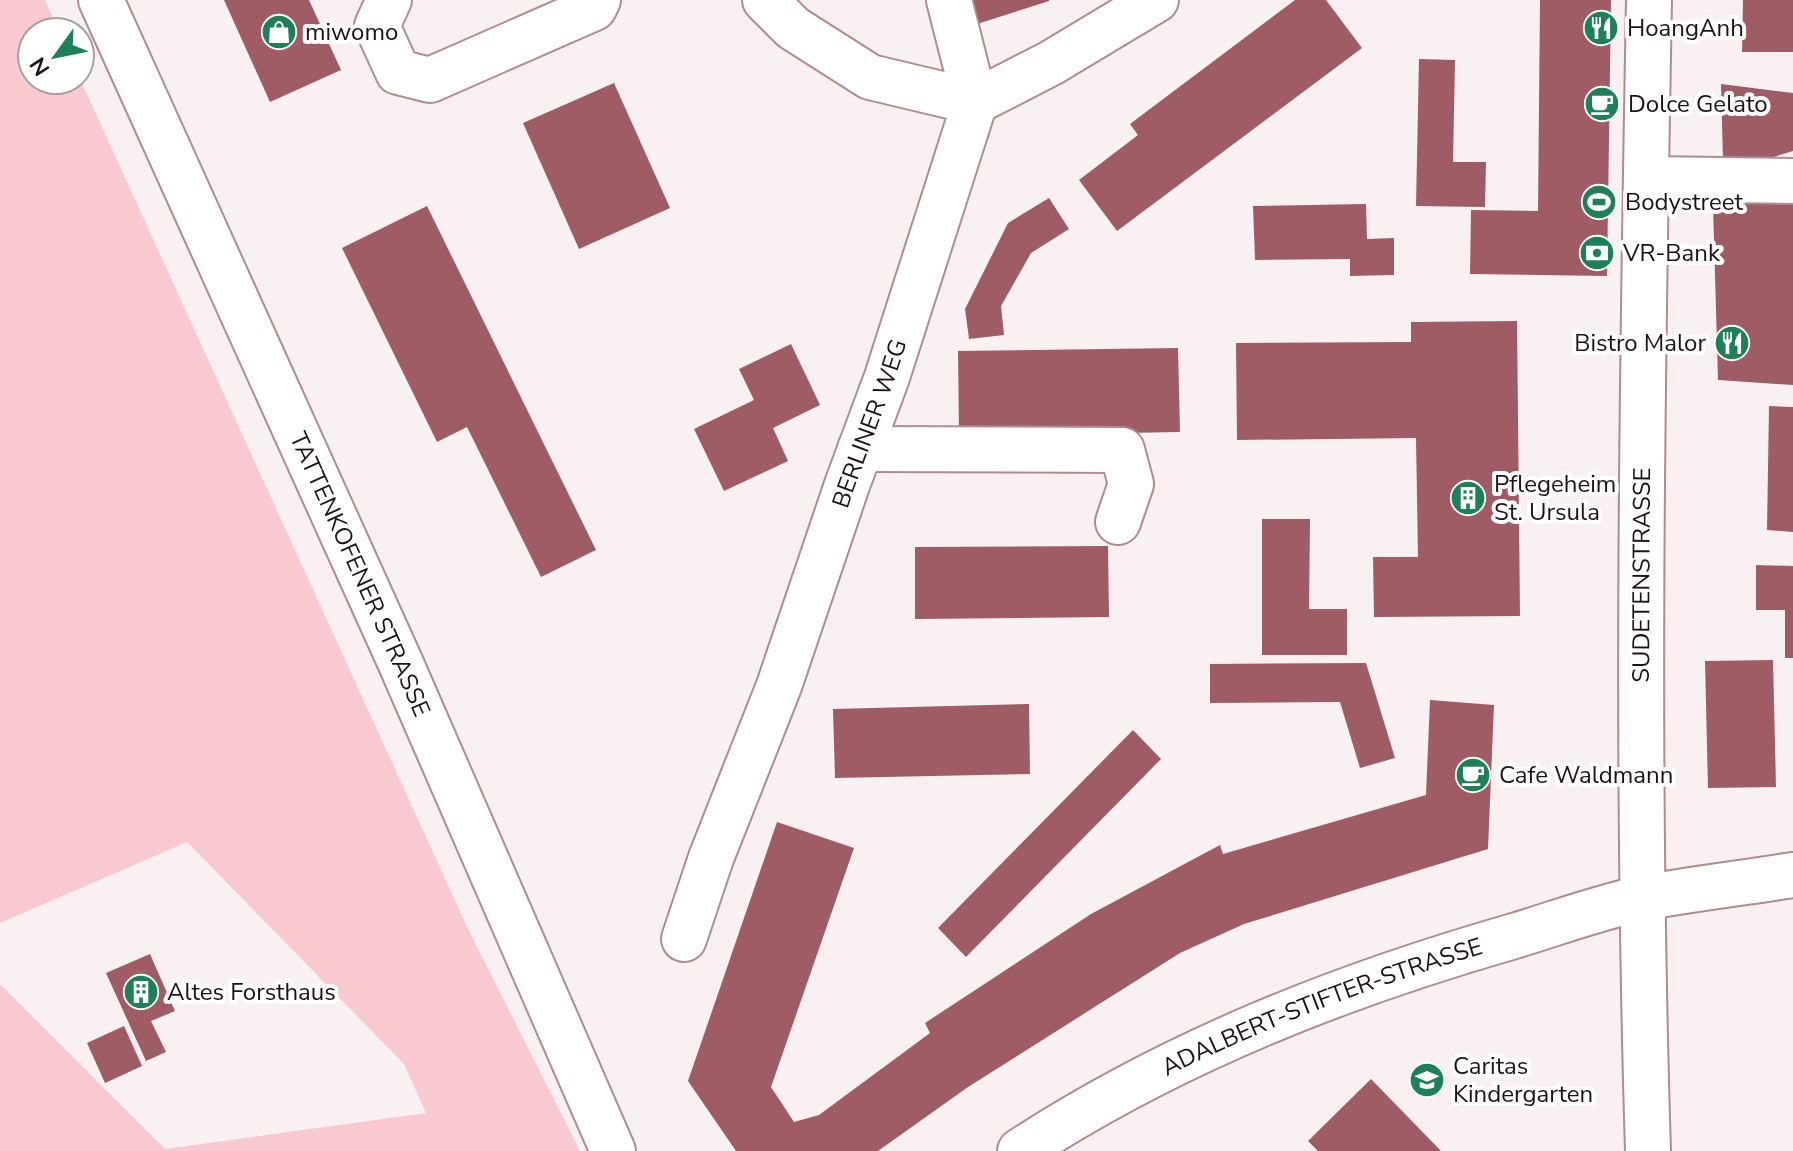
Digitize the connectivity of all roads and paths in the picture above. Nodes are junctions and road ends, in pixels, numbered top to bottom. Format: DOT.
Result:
graph roads {
  1 [pos="101,0"];
  2 [pos="389,0"];
  3 [pos="598,0"];
  4 [pos="765,0"];
  5 [pos="949,0"];
  6 [pos="1156,0"];
  7 [pos="1649,0"];
  8 [pos="975,102"];
  9 [pos="1646,179"];
  10 [pos="1793,181"];
  11 [pos="860,449"];
  12 [pos="1118,522"];
  13 [pos="1793,875"];
  14 [pos="1640,899"];
  15 [pos="684,939"];
  16 [pos="613,1151"];
  17 [pos="1020,1151"];
  18 [pos="1648,1151"];
  1 -- 16 [label="street, TATTENKOFENER STRASSE"];
  2 -- 3 [label="street"];
  4 -- 8 [label="street"];
  5 -- 8 [label="street"];
  6 -- 8 [label="street"];
  7 -- 9 [label="street, SUDETENSTRASSE"];
  8 -- 11 [label="street, BERLINER WEG"];
  9 -- 10 [label="street"];
  9 -- 14 [label="street, SUDETENSTRASSE"];
  11 -- 12 [label="street"];
  11 -- 15 [label="street, BERLINER WEG"];
  13 -- 14 [label="street, ADALBERT-STIFTER-STRASSE"];
  14 -- 17 [label="street, ADALBERT-STIFTER-STRASSE"];
  14 -- 18 [label="street, SUDETENSTRASSE"];
}
